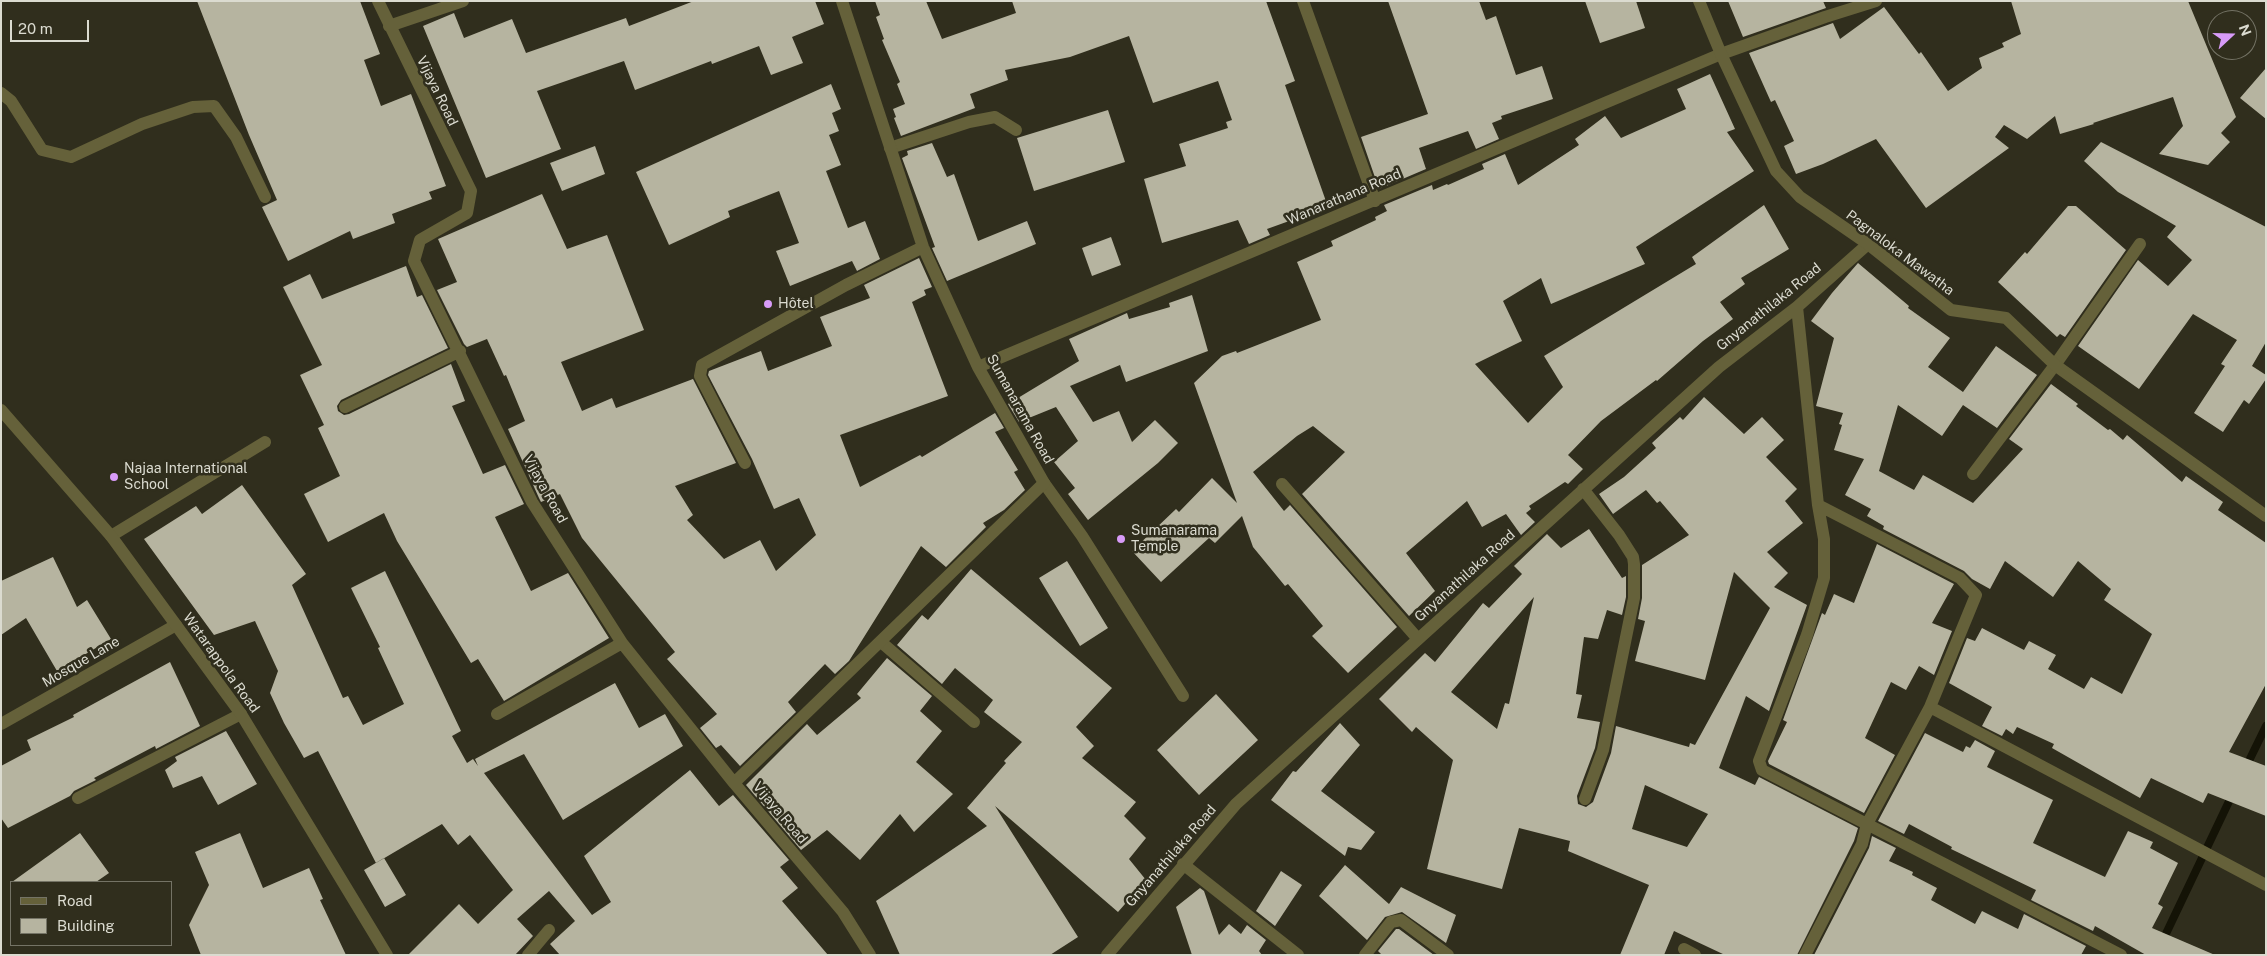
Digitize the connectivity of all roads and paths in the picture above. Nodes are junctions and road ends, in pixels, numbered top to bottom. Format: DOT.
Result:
graph roads {
  1 [pos="378,1"];
  2 [pos="463,1"];
  3 [pos="842,1"];
  4 [pos="1303,1"];
  5 [pos="1699,1"];
  6 [pos="1876,1"];
  7 [pos="389,26"];
  8 [pos="1722,54"];
  9 [pos="1,93"];
  10 [pos="1016,130"];
  11 [pos="890,148"];
  12 [pos="265,197"];
  13 [pos="1375,201"];
  14 [pos="1868,244"];
  15 [pos="2140,244"];
  16 [pos="923,247"];
  17 [pos="1797,307"];
  18 [pos="460,352"];
  19 [pos="2055,364"];
  20 [pos="978,367"];
  21 [pos="345,407"];
  22 [pos="1,410"];
  23 [pos="265,442"];
  24 [pos="745,463"];
  25 [pos="1973,474"];
  26 [pos="1044,483"];
  27 [pos="1282,484"];
  28 [pos="1583,489"];
  29 [pos="1818,504"];
  30 [pos="2266,516"];
  31 [pos="111,536"];
  32 [pos="176,625"];
  33 [pos="1418,639"];
  34 [pos="881,642"];
  35 [pos="622,643"];
  36 [pos="1183,696"];
  37 [pos="1930,707"];
  38 [pos="241,714"];
  39 [pos="497,714"];
  40 [pos="974,722"];
  41 [pos="1,724"];
  42 [pos="734,783"];
  43 [pos="78,798"];
  44 [pos="1585,799"];
  45 [pos="1866,824"];
  46 [pos="1183,864"];
  47 [pos="2266,884"];
  48 [pos="550,930"];
  49 [pos="387,955"];
  50 [pos="528,955"];
  51 [pos="870,955"];
  52 [pos="1107,955"];
  53 [pos="1298,955"];
  54 [pos="1365,955"];
  55 [pos="1448,955"];
  56 [pos="1805,955"];
  57 [pos="2121,955"];
  1 -- 7 [label="street, Vijaya Road"];
  2 -- 7 [label="street"];
  3 -- 11 [label="street, Sumanarama Road"];
  4 -- 13 [label="street"];
  5 -- 8 [label="street, Pagnaloka Mawatha"];
  6 -- 8 [label="street, Wanarathana Road"];
  7 -- 18 [label="street, Vijaya Road"];
  8 -- 13 [label="street, Wanarathana Road"];
  8 -- 14 [label="street, Pagnaloka Mawatha"];
  9 -- 12 [label="street"];
  10 -- 11 [label="street"];
  11 -- 16 [label="street, Sumanarama Road"];
  13 -- 20 [label="street, Wanarathana Road"];
  14 -- 17 [label="street, Gnyanathilaka Road"];
  14 -- 19 [label="street, Pagnaloka Mawatha"];
  15 -- 19 [label="street"];
  16 -- 20 [label="street, Sumanarama Road"];
  16 -- 24 [label="street"];
  17 -- 28 [label="street, Gnyanathilaka Road"];
  17 -- 29 [label="street"];
  18 -- 21 [label="street"];
  18 -- 35 [label="street, Vijaya Road"];
  19 -- 25 [label="street"];
  19 -- 30 [label="street, Pagnaloka Mawatha"];
  20 -- 26 [label="street, Sumanarama Road"];
  22 -- 31 [label="street, Watarappola Road"];
  23 -- 31 [label="street"];
  26 -- 34 [label="street, Sumanarama Road"];
  26 -- 36 [label="street"];
  27 -- 33 [label="street"];
  28 -- 33 [label="street, Gnyanathilaka Road"];
  28 -- 44 [label="street"];
  29 -- 37 [label="street"];
  29 -- 45 [label="street"];
  31 -- 32 [label="street, Watarappola Road"];
  32 -- 38 [label="street, Watarappola Road"];
  32 -- 41 [label="street, Mosque Lane"];
  33 -- 46 [label="street, Gnyanathilaka Road"];
  34 -- 40 [label="street"];
  34 -- 42 [label="street, Sumanarama Road"];
  35 -- 39 [label="street"];
  35 -- 42 [label="street, Vijaya Road"];
  37 -- 45 [label="street"];
  37 -- 47 [label="street"];
  38 -- 43 [label="street"];
  38 -- 49 [label="street, Watarappola Road"];
  42 -- 51 [label="street, Vijaya Road"];
  45 -- 56 [label="street"];
  45 -- 57 [label="street"];
  46 -- 52 [label="street, Gnyanathilaka Road"];
  46 -- 53 [label="street"];
  48 -- 50 [label="street"];
  54 -- 55 [label="street"];
}
